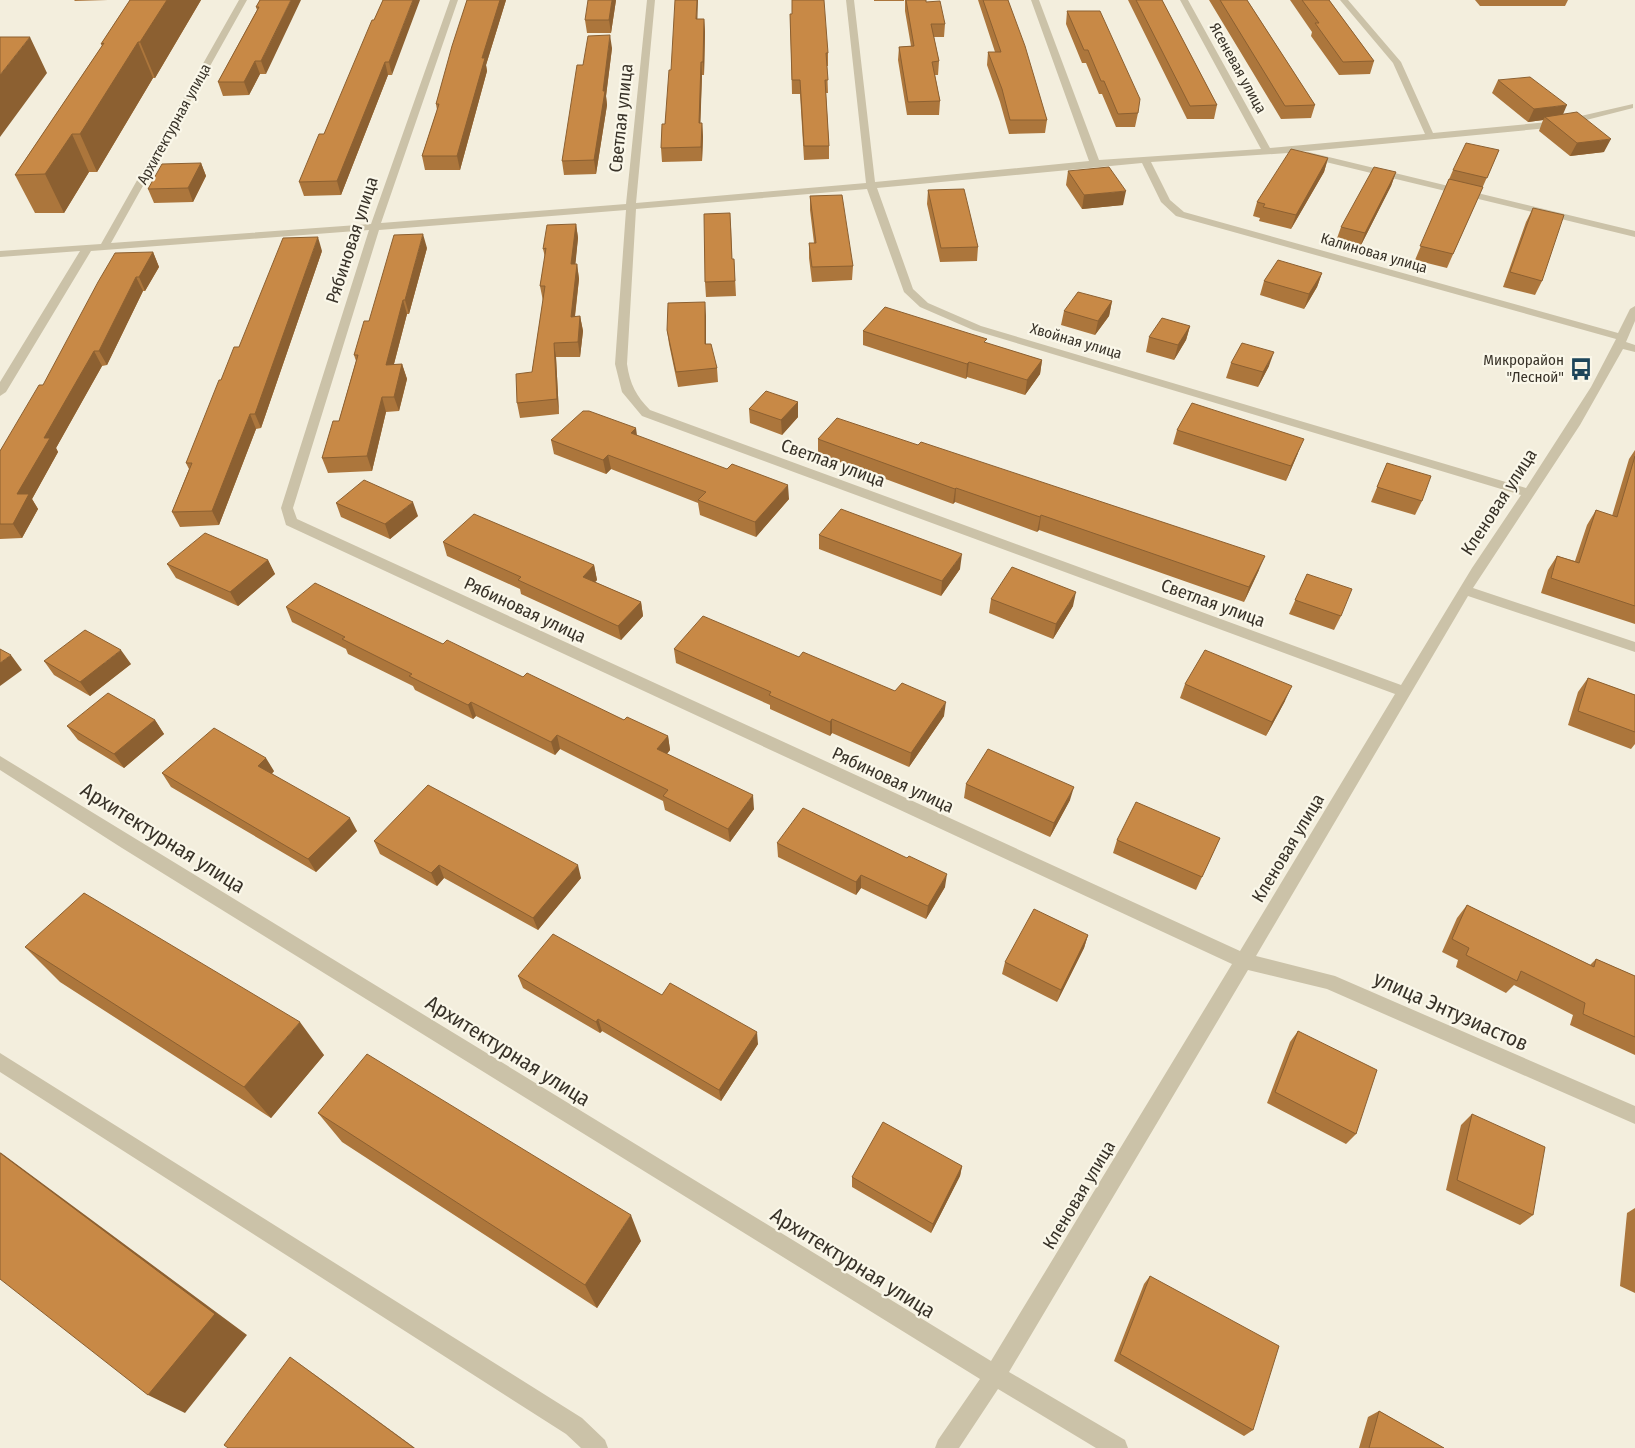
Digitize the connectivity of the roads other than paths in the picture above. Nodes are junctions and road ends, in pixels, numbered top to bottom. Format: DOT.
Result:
graph roads {
  1 [pos="244,0"];
  2 [pos="454,0"];
  3 [pos="651,0"];
  4 [pos="850,0"];
  5 [pos="1034,0"];
  6 [pos="1184,0"];
  7 [pos="1344,0"];
  8 [pos="1630,106"];
  9 [pos="1430,136"];
  10 [pos="1288,150"];
  11 [pos="1266,151"];
  12 [pos="1144,160"];
  13 [pos="1095,163"];
  14 [pos="871,186"];
  15 [pos="630,205"];
  16 [pos="374,227"];
  17 [pos="1635,234"];
  18 [pos="104,247"];
  19 [pos="87,248"];
  20 [pos="0,254"];
  21 [pos="1635,309"];
  22 [pos="1626,344"];
  23 [pos="0,392"];
  24 [pos="1528,493"];
  25 [pos="1465,590"];
  26 [pos="1635,647"];
  27 [pos="1405,692"];
  28 [pos="0,762"];
  29 [pos="1244,961"];
  30 [pos="0,1062"];
  31 [pos="1635,1116"];
  32 [pos="994,1376"];
  33 [pos="597,1448"];
  34 [pos="946,1448"];
  35 [pos="1117,1448"];
  1 -- 18 [label="street, Архитектурная улица"];
  2 -- 16 [label="street, Рябиновая улица"];
  3 -- 15 [label="street, Светлая улица"];
  4 -- 14 [label="street, Хвойная улица"];
  5 -- 13 [label="street"];
  6 -- 11 [label="street, Ясеневая улица"];
  7 -- 9 [label="street"];
  8 -- 9 [label="street"];
  9 -- 10 [label="street"];
  10 -- 11 [label="street"];
  10 -- 17 [label="street"];
  11 -- 12 [label="street"];
  12 -- 13 [label="street"];
  12 -- 22 [label="street, Калиновая улица"];
  13 -- 14 [label="street"];
  14 -- 15 [label="street"];
  14 -- 24 [label="street, Хвойная улица"];
  15 -- 16 [label="street"];
  15 -- 27 [label="street, Светлая улица"];
  16 -- 18 [label="street"];
  16 -- 29 [label="street, Рябиновая улица"];
  18 -- 19 [label="street"];
  19 -- 20 [label="street"];
  19 -- 23 [label="street"];
  21 -- 22 [label="street, Кленовая улица"];
  22 -- 24 [label="street, Кленовая улица"];
  24 -- 25 [label="street, Кленовая улица"];
  25 -- 26 [label="street"];
  25 -- 27 [label="street, Кленовая улица"];
  27 -- 29 [label="street, Кленовая улица"];
  28 -- 32 [label="street, Архитектурная улица"];
  29 -- 31 [label="street, улица Энтузиастов"];
  29 -- 32 [label="street, Кленовая улица"];
  30 -- 33 [label="street"];
  32 -- 34 [label="street, Кленовая улица"];
  32 -- 35 [label="street, Архитектурная улица"];
}
